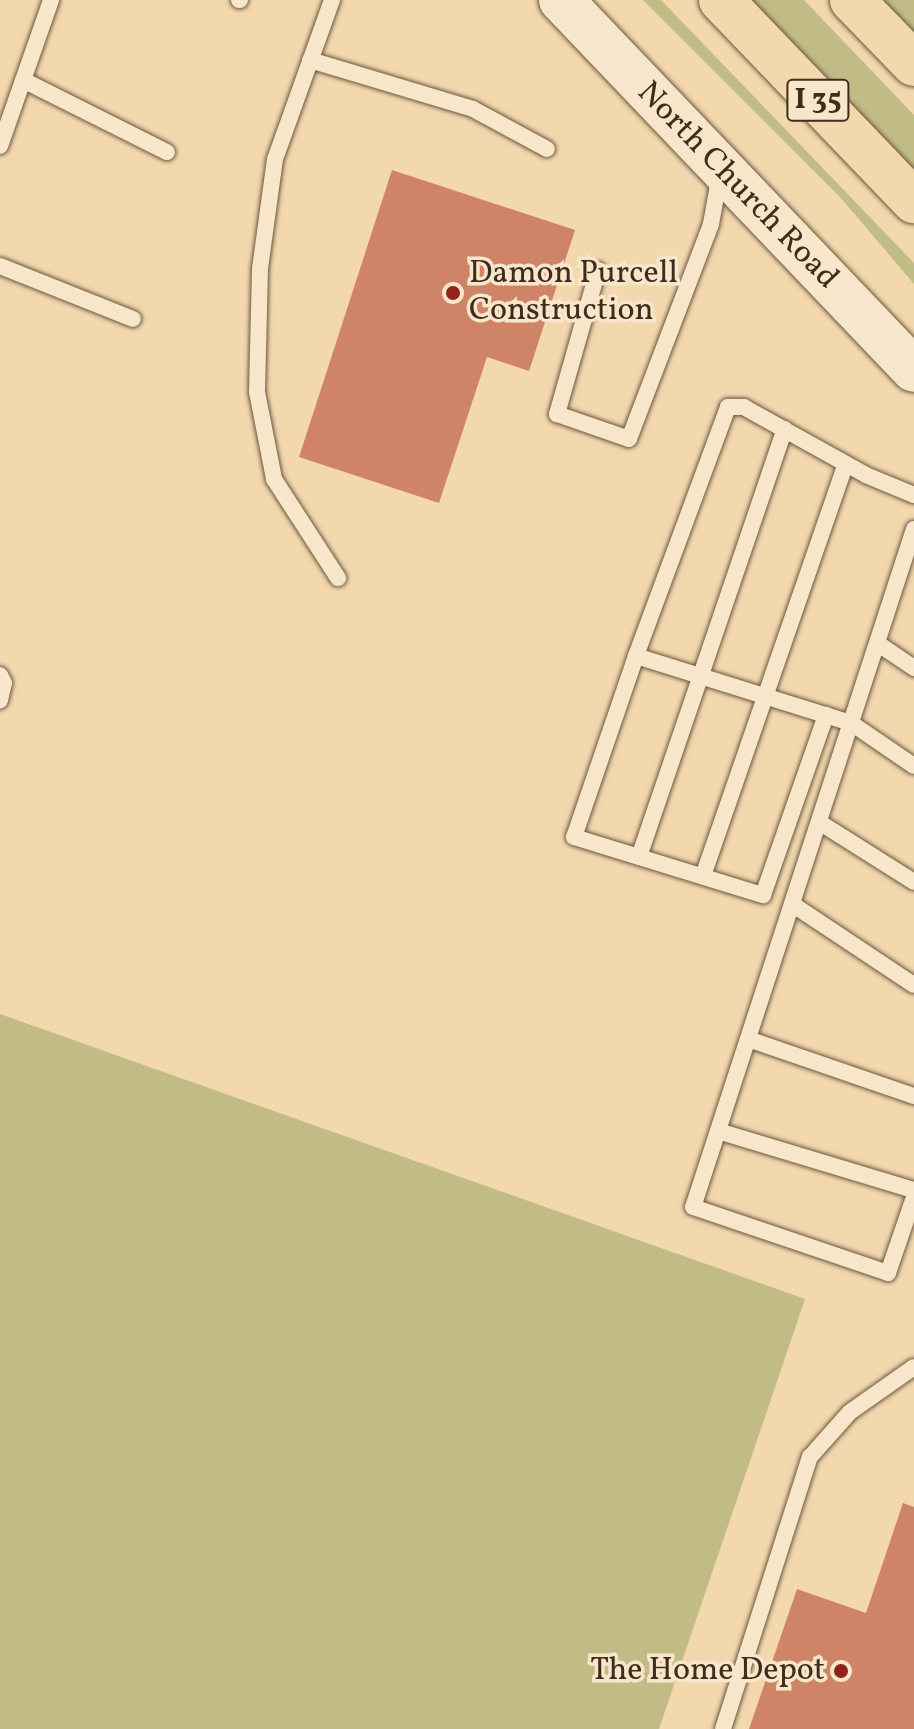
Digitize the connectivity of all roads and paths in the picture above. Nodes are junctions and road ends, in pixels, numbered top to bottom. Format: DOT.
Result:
graph roads {
  1 [pos="51,0"];
  2 [pos="332,0"];
  3 [pos="561,0"];
  4 [pos="721,0"];
  5 [pos="852,0"];
  6 [pos="310,60"];
  7 [pos="914,64"];
  8 [pos="23,80"];
  9 [pos="0,146"];
  10 [pos="547,149"];
  11 [pos="167,152"];
  12 [pos="720,172"];
  13 [pos="914,201"];
  14 [pos="0,266"];
  15 [pos="598,270"];
  16 [pos="133,319"];
  17 [pos="914,370"];
  18 [pos="785,429"];
  19 [pos="846,464"];
  20 [pos="914,495"];
  21 [pos="914,529"];
  22 [pos="911,550"];
  23 [pos="338,578"];
  24 [pos="877,643"];
  25 [pos="636,656"];
  26 [pos="914,668"];
  27 [pos="0,675"];
  28 [pos="701,676"];
  29 [pos="768,697"];
  30 [pos="0,701"];
  31 [pos="826,715"];
  32 [pos="851,723"];
  33 [pos="914,766"];
  34 [pos="819,822"];
  35 [pos="639,857"];
  36 [pos="703,876"];
  37 [pos="914,882"];
  38 [pos="792,904"];
  39 [pos="914,985"];
  40 [pos="748,1039"];
  41 [pos="914,1096"];
  42 [pos="718,1131"];
  43 [pos="914,1190"];
  44 [pos="914,1197"];
  45 [pos="914,1367"];
  46 [pos="723,1729"];
  1 -- 8 [label="lane"];
  2 -- 6 [label="lane"];
  3 -- 12 [label="main road, North Church Road"];
  4 -- 13 [label="highway, I 35"];
  5 -- 7 [label="highway"];
  6 -- 10 [label="lane"];
  6 -- 23 [label="lane"];
  8 -- 9 [label="lane"];
  8 -- 11 [label="lane"];
  12 -- 15 [label="lane"];
  12 -- 17 [label="main road, North Church Road"];
  14 -- 16 [label="lane"];
  18 -- 19 [label="lane"];
  18 -- 25 [label="lane"];
  18 -- 28 [label="lane"];
  19 -- 20 [label="lane"];
  19 -- 29 [label="lane"];
  21 -- 22 [label="lane"];
  22 -- 24 [label="lane"];
  24 -- 26 [label="lane"];
  24 -- 32 [label="lane"];
  25 -- 28 [label="lane"];
  25 -- 35 [label="lane"];
  27 -- 30 [label="lane"];
  28 -- 29 [label="lane"];
  28 -- 35 [label="lane"];
  29 -- 31 [label="lane"];
  29 -- 36 [label="lane"];
  31 -- 32 [label="lane"];
  31 -- 36 [label="lane"];
  32 -- 33 [label="lane"];
  32 -- 34 [label="lane"];
  34 -- 37 [label="lane"];
  34 -- 38 [label="lane"];
  35 -- 36 [label="lane"];
  38 -- 39 [label="lane"];
  38 -- 40 [label="lane"];
  40 -- 41 [label="lane"];
  40 -- 42 [label="lane"];
  42 -- 43 [label="lane"];
  42 -- 44 [label="lane"];
  45 -- 46 [label="lane"];
}
